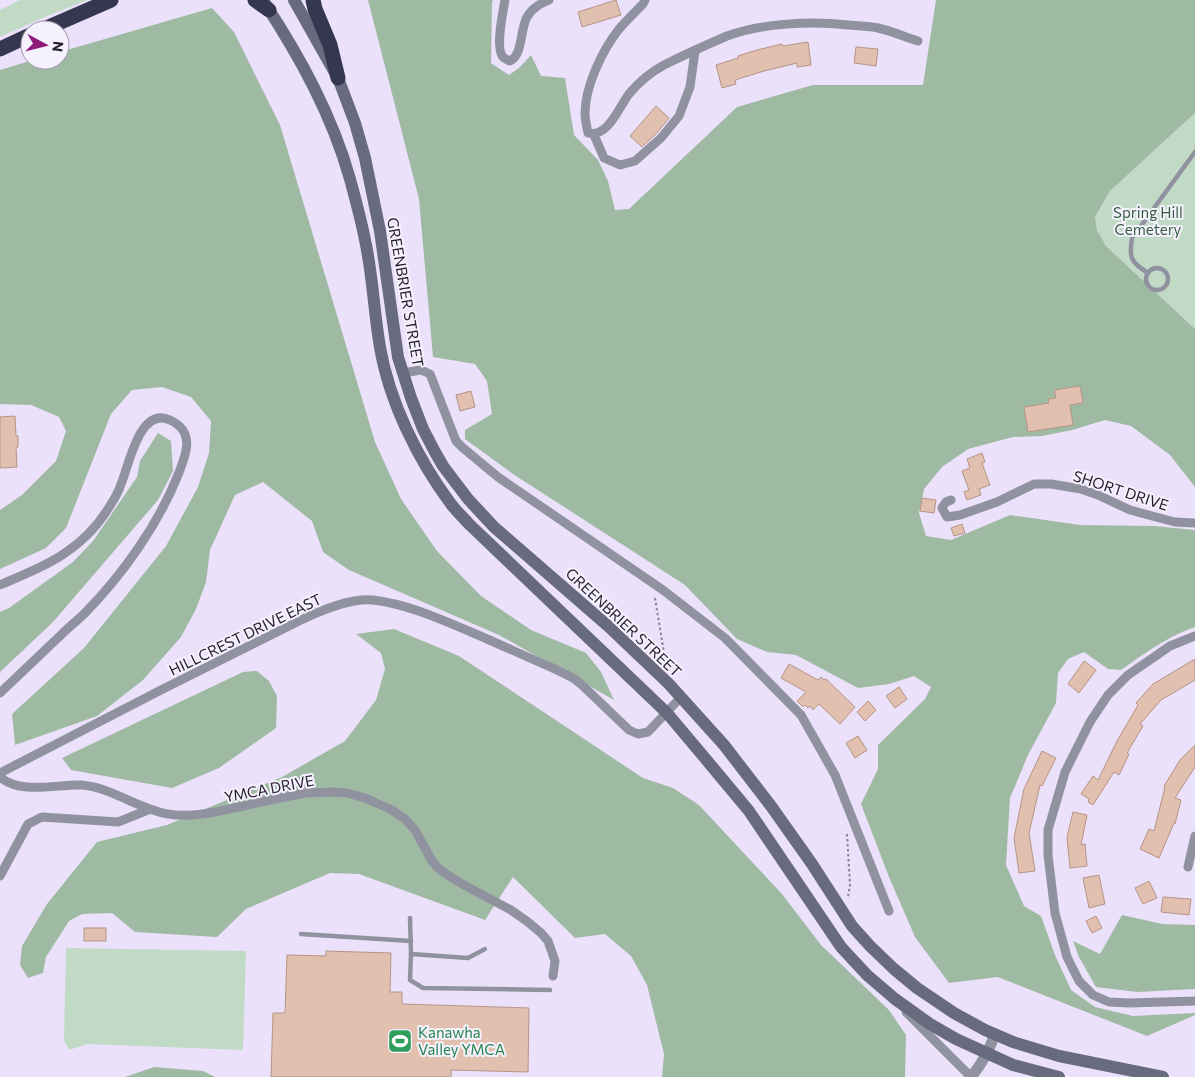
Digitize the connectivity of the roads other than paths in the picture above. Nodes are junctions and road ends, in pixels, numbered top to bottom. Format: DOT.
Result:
graph roads {
  1 [pos="111,0"];
  2 [pos="255,0"];
  3 [pos="294,0"];
  4 [pos="313,0"];
  5 [pos="506,0"];
  6 [pos="549,0"];
  7 [pos="645,0"];
  8 [pos="266,5"];
  9 [pos="65,20"];
  10 [pos="20,40"];
  11 [pos="918,41"];
  12 [pos="0,48"];
  13 [pos="695,51"];
  14 [pos="338,78"];
  15 [pos="594,135"];
  16 [pos="1195,152"];
  17 [pos="1148,273"];
  18 [pos="403,373"];
  19 [pos="951,500"];
  20 [pos="1195,522"];
  21 [pos="0,585"];
  22 [pos="1195,636"];
  23 [pos="0,693"];
  24 [pos="681,697"];
  25 [pos="667,713"];
  26 [pos="0,773"];
  27 [pos="0,778"];
  28 [pos="148,810"];
  29 [pos="1195,836"];
  30 [pos="1188,867"];
  31 [pos="0,876"];
  32 [pos="889,911"];
  33 [pos="410,918"];
  34 [pos="301,934"];
  35 [pos="410,941"];
  36 [pos="486,949"];
  37 [pos="411,954"];
  38 [pos="552,976"];
  39 [pos="880,986"];
  40 [pos="550,990"];
  41 [pos="1195,1001"];
  42 [pos="995,1034"];
  43 [pos="987,1054"];
  44 [pos="971,1077"];
  45 [pos="1059,1077"];
  46 [pos="1163,1077"];
  1 -- 9 [label="highway"];
  2 -- 8 [label="highway"];
  3 -- 14 [label="main road, GREENBRIER STREET"];
  4 -- 14 [label="highway"];
  5 -- 6 [label="street"];
  7 -- 15 [label="street"];
  8 -- 25 [label="main road, GREENBRIER STREET"];
  10 -- 12 [label="highway"];
  11 -- 13 [label="street"];
  13 -- 15 [label="street"];
  13 -- 15 [label="street"];
  14 -- 18 [label="main road, GREENBRIER STREET"];
  16 -- 17 [label="lane"];
  17 -- 17 [label="lane"];
  18 -- 24 [label="main road, GREENBRIER STREET"];
  18 -- 32 [label="street"];
  19 -- 20 [label="street, SHORT DRIVE"];
  21 -- 23 [label="street"];
  22 -- 41 [label="street"];
  24 -- 25 [label="street, HILLCREST DRIVE EAST"];
  24 -- 42 [label="main road, GREENBRIER STREET"];
  25 -- 26 [label="street, HILLCREST DRIVE EAST"];
  25 -- 39 [label="main road, GREENBRIER STREET"];
  27 -- 28 [label="street, YMCA DRIVE"];
  28 -- 31 [label="street"];
  28 -- 38 [label="street, YMCA DRIVE"];
  29 -- 30 [label="street"];
  33 -- 35 [label="lane"];
  34 -- 35 [label="lane"];
  35 -- 37 [label="lane"];
  36 -- 37 [label="lane"];
  37 -- 40 [label="lane"];
  39 -- 43 [label="main road, GREENBRIER STREET"];
  39 -- 44 [label="street"];
  42 -- 43 [label="street"];
  42 -- 46 [label="main road, GREENBRIER STREET"];
  43 -- 44 [label="street"];
  43 -- 45 [label="main road, GREENBRIER STREET"];
}
